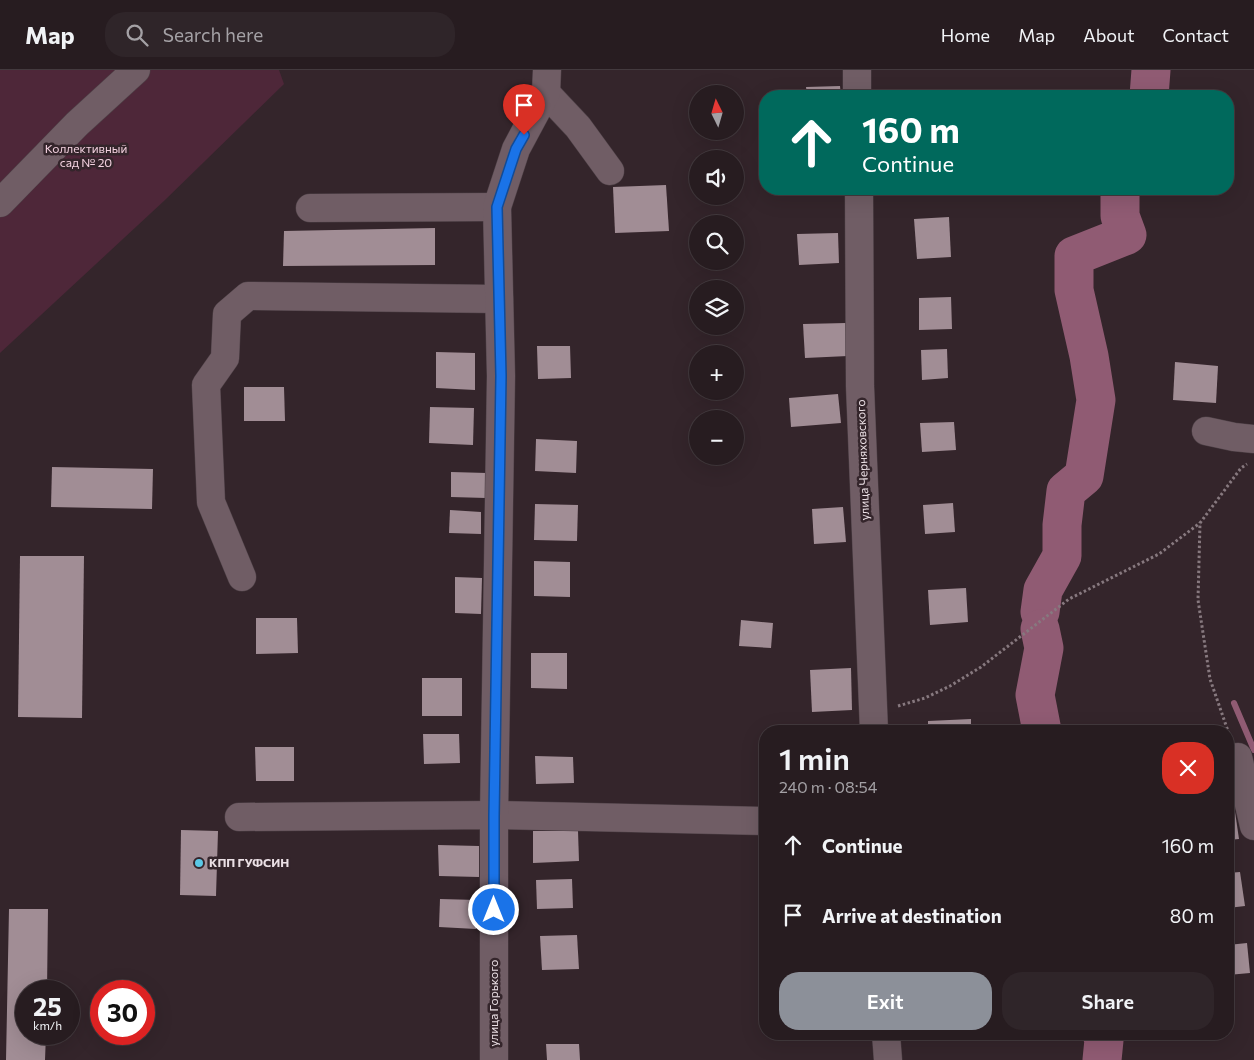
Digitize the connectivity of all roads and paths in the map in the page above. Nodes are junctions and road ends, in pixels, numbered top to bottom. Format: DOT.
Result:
graph roads {
  1 [pos="136,70"];
  2 [pos="857,70"];
  3 [pos="546,81"];
  4 [pos="858,90"];
  5 [pos="610,171"];
  6 [pos="859,195"];
  7 [pos="0,204"];
  8 [pos="497,207"];
  9 [pos="310,208"];
  10 [pos="499,299"];
  11 [pos="1206,431"];
  12 [pos="1254,439"];
  13 [pos="1254,460"];
  14 [pos="1200,523"];
  15 [pos="242,577"];
  16 [pos="873,721"];
  17 [pos="1227,725"];
  18 [pos="1234,746"];
  19 [pos="1238,757"];
  20 [pos="494,816"];
  21 [pos="240,817"];
  22 [pos="759,821"];
  23 [pos="1254,826"];
  24 [pos="886,1040"];
  25 [pos="494,1060"];
  26 [pos="888,1060"];
  1 -- 7 [label="street"];
  2 -- 4 [label="street"];
  3 -- 5 [label="street"];
  3 -- 8 [label="street, улица Горького"];
  6 -- 16 [label="street, улица Черняховского"];
  8 -- 9 [label="street"];
  8 -- 10 [label="street, улица Горького"];
  10 -- 15 [label="street"];
  10 -- 20 [label="street, улица Горького"];
  11 -- 12 [label="street"];
  13 -- 14 [label="path"];
  14 -- 16 [label="path"];
  14 -- 17 [label="path"];
  18 -- 19 [label="path"];
  19 -- 23 [label="street"];
  20 -- 21 [label="street"];
  20 -- 22 [label="street"];
  20 -- 25 [label="street, улица Горького"];
  24 -- 26 [label="street"];
}
